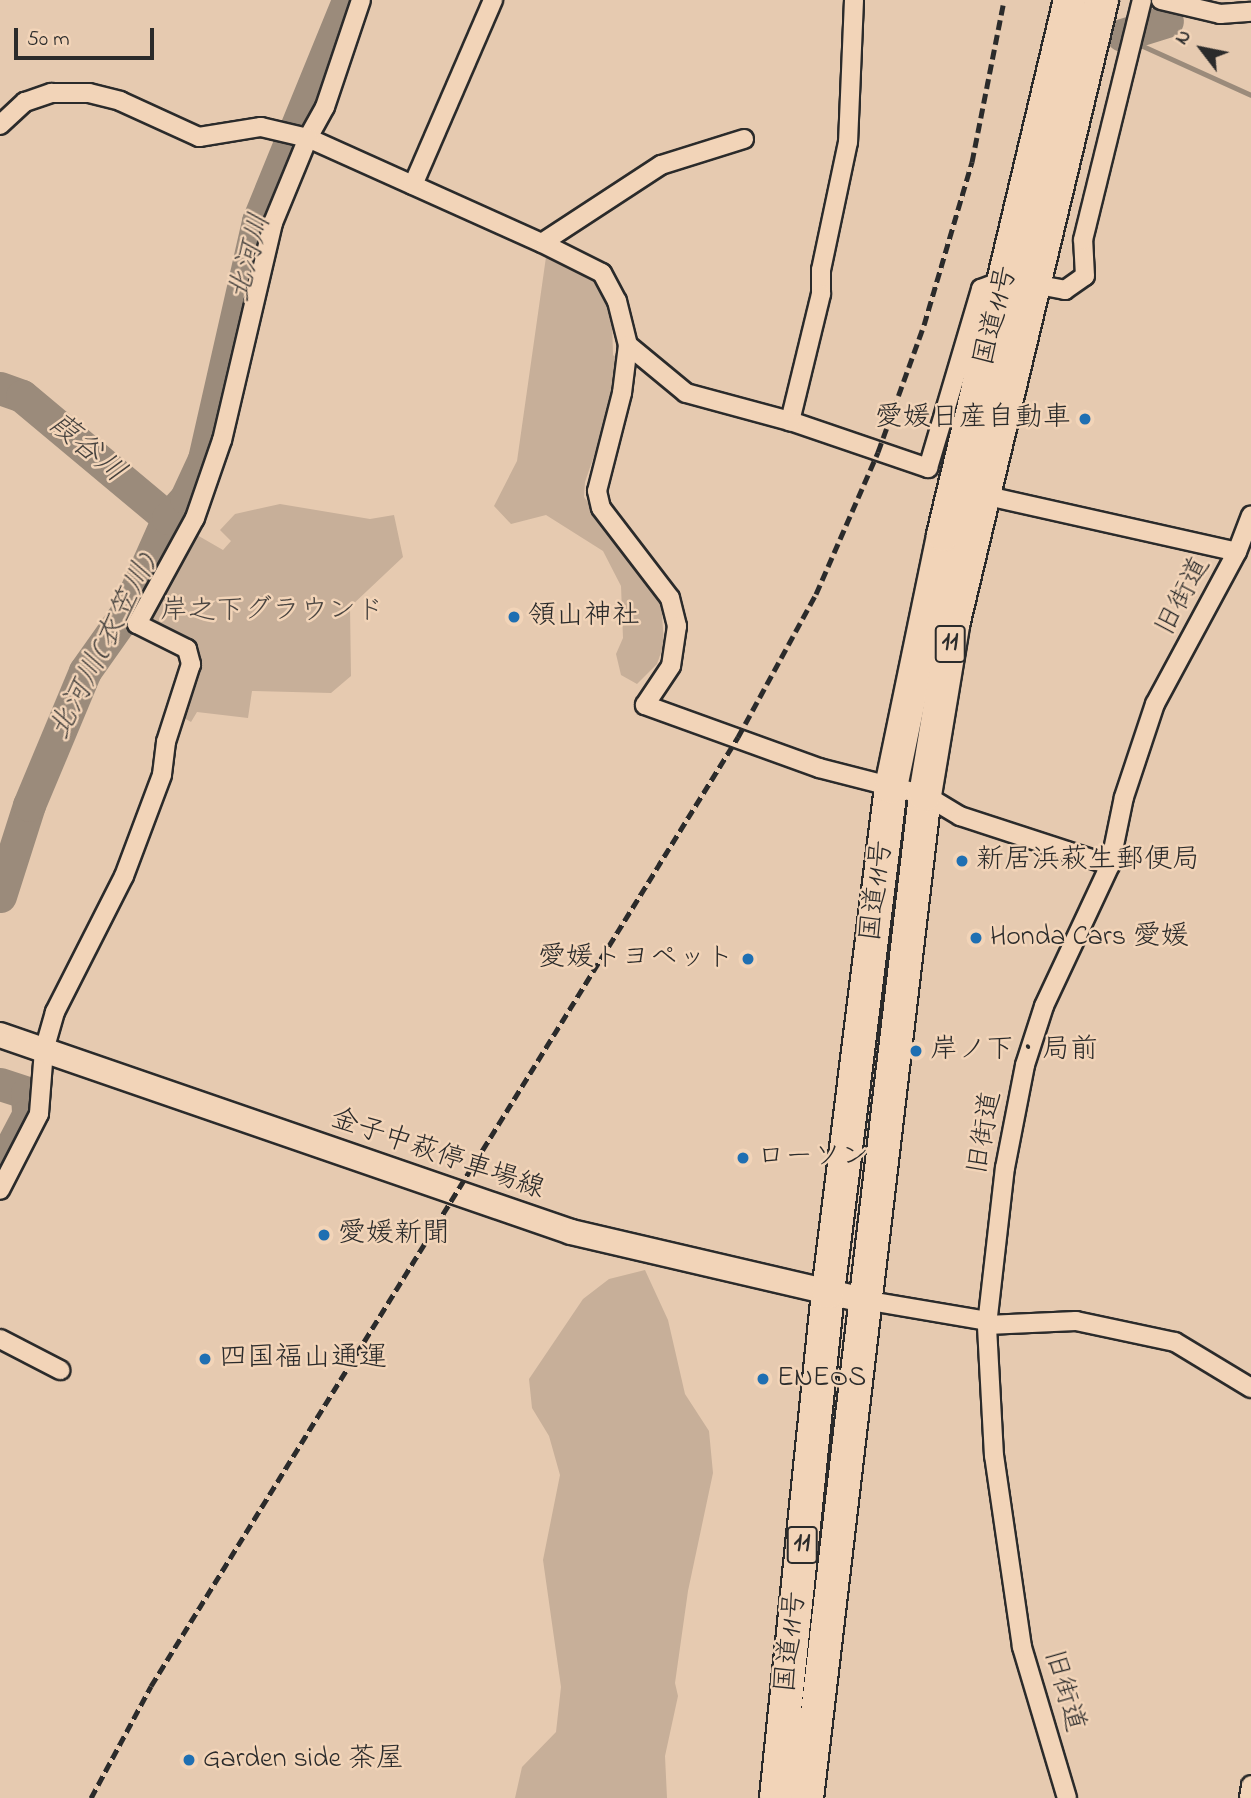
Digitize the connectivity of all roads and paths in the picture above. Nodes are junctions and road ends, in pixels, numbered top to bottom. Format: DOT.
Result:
graph roads {
  1 [pos="361,0"];
  2 [pos="493,0"];
  3 [pos="854,0"];
  4 [pos="1070,0"];
  5 [pos="1102,0"];
  6 [pos="1142,0"];
  7 [pos="1160,0"];
  8 [pos="1251,12"];
  9 [pos="0,125"];
  10 [pos="298,135"];
  11 [pos="744,139"];
  12 [pos="413,185"];
  13 [pos="542,243"];
  14 [pos="1021,283"];
  15 [pos="628,345"];
  16 [pos="790,421"];
  17 [pos="984,495"];
  18 [pos="1251,516"];
  19 [pos="1237,552"];
  20 [pos="891,787"];
  21 [pos="925,795"];
  22 [pos="1110,865"];
  23 [pos="0,1035"];
  24 [pos="44,1050"];
  25 [pos="0,1190"];
  26 [pos="828,1292"];
  27 [pos="864,1300"];
  28 [pos="987,1323"];
  29 [pos="0,1339"];
  30 [pos="60,1370"];
  31 [pos="1251,1388"];
  32 [pos="1251,1785"];
  33 [pos="776,1798"];
  34 [pos="807,1798"];
  35 [pos="1067,1798"];
  36 [pos="1249,1798"];
  1 -- 10 [label="street"];
  2 -- 12 [label="street"];
  3 -- 16 [label="street"];
  4 -- 14 [label="highway, 国道11号 / 11"];
  5 -- 14 [label="highway, 国道11号 / 11"];
  6 -- 14 [label="street"];
  7 -- 8 [label="street"];
  9 -- 10 [label="street"];
  10 -- 12 [label="street"];
  10 -- 24 [label="street"];
  11 -- 13 [label="street"];
  12 -- 13 [label="street"];
  13 -- 15 [label="street"];
  14 -- 16 [label="street"];
  14 -- 17 [label="highway, 国道11号 / 11"];
  14 -- 20 [label="highway, 国道11号 / 11"];
  15 -- 16 [label="street"];
  15 -- 20 [label="street"];
  17 -- 19 [label="street"];
  17 -- 21 [label="highway, 国道11号 / 11"];
  18 -- 19 [label="street, 旧街道"];
  19 -- 22 [label="street, 旧街道"];
  20 -- 21 [label="street"];
  20 -- 26 [label="highway, 国道11号 / 11"];
  21 -- 22 [label="street"];
  21 -- 27 [label="highway, 国道11号 / 11"];
  22 -- 28 [label="street, 旧街道"];
  23 -- 24 [label="main road, 金子中萩停車場線"];
  24 -- 25 [label="street"];
  24 -- 26 [label="main road, 金子中萩停車場線"];
  26 -- 27 [label="main road, 金子中萩停車場線"];
  26 -- 33 [label="highway, 国道11号 / 11"];
  27 -- 28 [label="street"];
  27 -- 34 [label="highway, 国道11号 / 11"];
  28 -- 31 [label="street"];
  28 -- 35 [label="street, 旧街道"];
  29 -- 30 [label="street"];
  32 -- 36 [label="street"];
}
